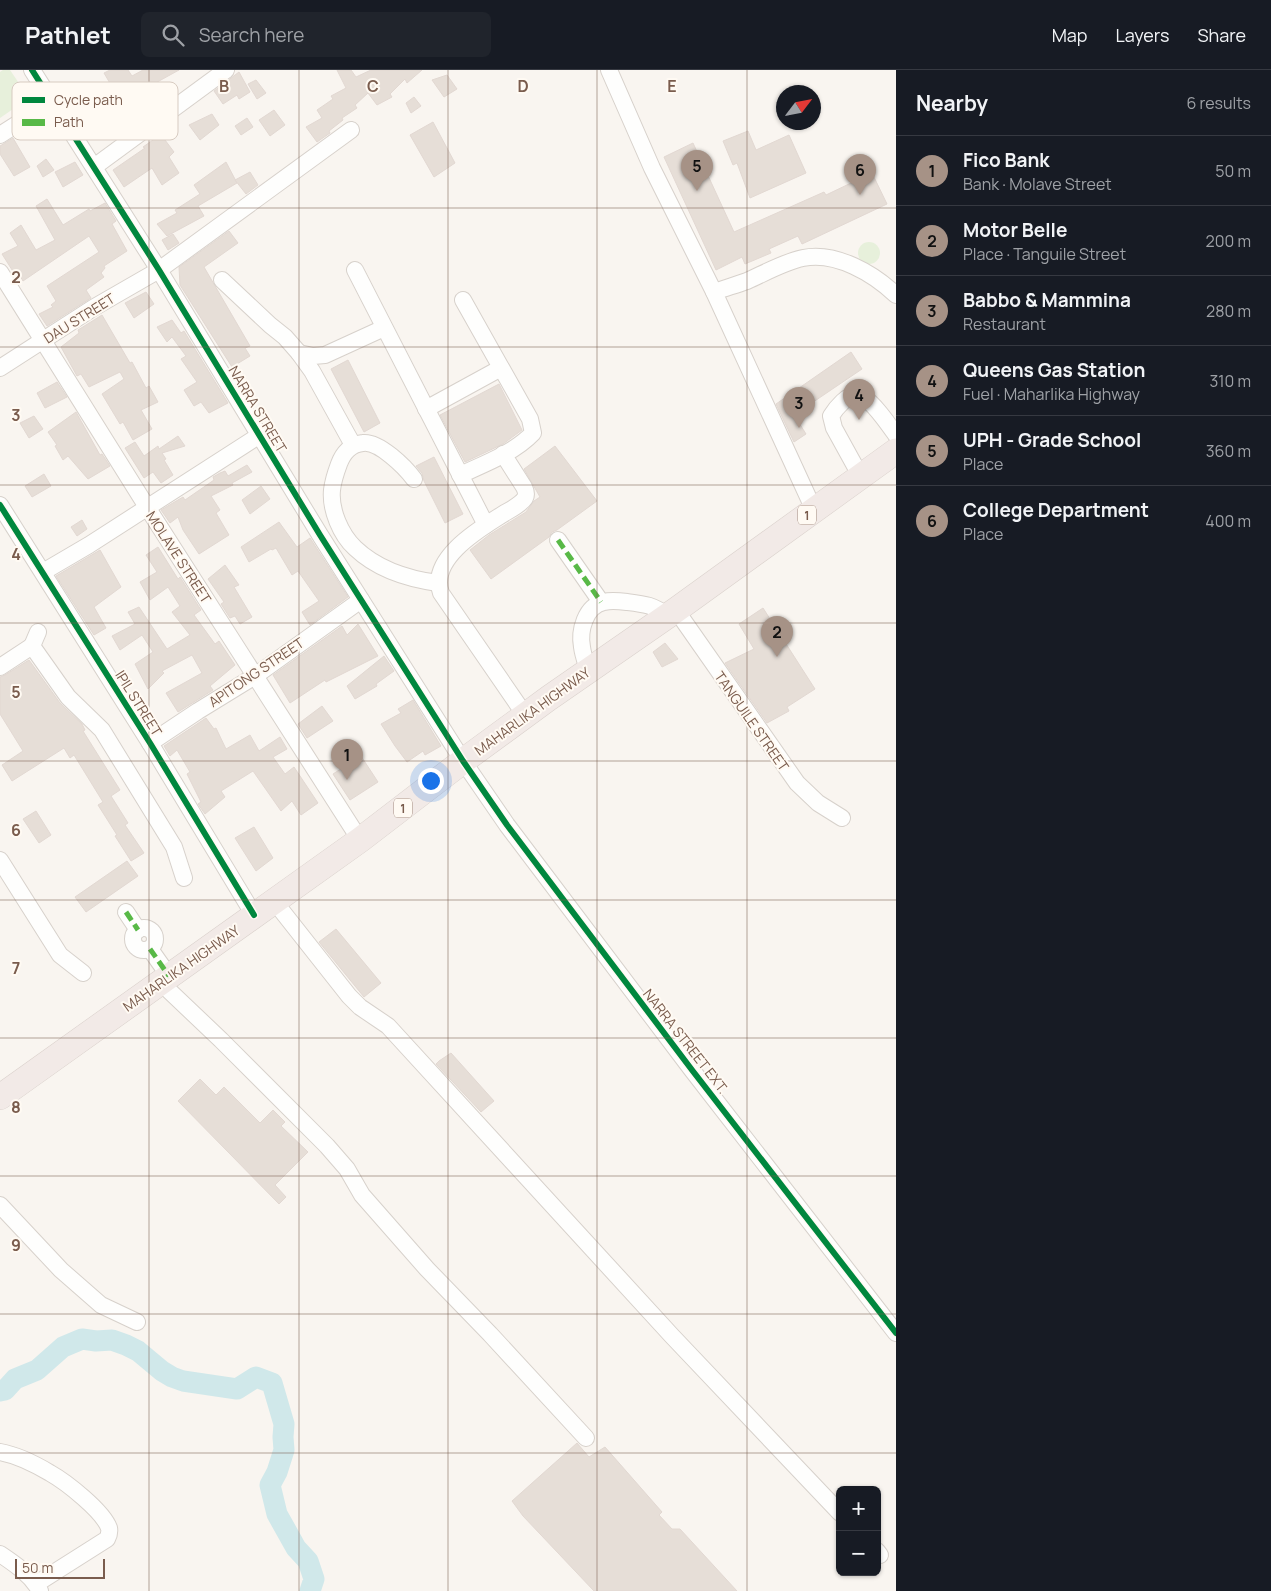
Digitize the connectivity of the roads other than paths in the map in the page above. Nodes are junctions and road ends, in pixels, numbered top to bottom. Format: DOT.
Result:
graph roads {
  1 [pos="32,70"];
  2 [pos="226,70"];
  3 [pos="609,70"];
  4 [pos="40,82"];
  5 [pos="178,105"];
  6 [pos="12,127"];
  7 [pos="351,130"];
  8 [pos="0,135"];
  9 [pos="77,140"];
  10 [pos="131,140"];
  11 [pos="94,167"];
  12 [pos="159,270"];
  13 [pos="355,270"];
  14 [pos="0,272"];
  15 [pos="222,280"];
  16 [pos="714,292"];
  17 [pos="896,295"];
  18 [pos="463,300"];
  19 [pos="384,328"];
  20 [pos="42,340"];
  21 [pos="299,353"];
  22 [pos="0,368"];
  23 [pos="502,368"];
  24 [pos="426,409"];
  25 [pos="260,435"];
  26 [pos="896,435"];
  27 [pos="353,445"];
  28 [pos="896,452"];
  29 [pos="503,454"];
  30 [pos="460,475"];
  31 [pos="861,477"];
  32 [pos="414,479"];
  33 [pos="0,505"];
  34 [pos="147,507"];
  35 [pos="814,510"];
  36 [pos="486,524"];
  37 [pos="558,540"];
  38 [pos="43,572"];
  39 [pos="438,584"];
  40 [pos="361,600"];
  41 [pos="602,602"];
  42 [pos="671,613"];
  43 [pos="0,667"];
  44 [pos="588,670"];
  45 [pos="255,676"];
  46 [pos="526,715"];
  47 [pos="150,743"];
  48 [pos="463,761"];
  49 [pos="842,818"];
  50 [pos="360,840"];
  51 [pos="0,860"];
  52 [pos="184,878"];
  53 [pos="264,908"];
  54 [pos="126,912"];
  55 [pos="83,972"];
  56 [pos="165,979"];
  57 [pos="1,1093"];
  58 [pos="0,1205"];
  59 [pos="137,1322"];
  60 [pos="896,1333"];
  61 [pos="586,1438"];
  62 [pos="0,1452"];
  63 [pos="836,1509"];
  64 [pos="0,1554"];
  65 [pos="38,1587"];
  1 -- 4 [label="street, NARRA STREET"];
  2 -- 5 [label="street"];
  3 -- 16 [label="street"];
  6 -- 8 [label="street"];
  7 -- 12 [label="street, DAU STREET"];
  9 -- 11 [label="street, NARRA STREET"];
  10 -- 11 [label="street"];
  11 -- 12 [label="street, NARRA STREET"];
  12 -- 20 [label="street, DAU STREET"];
  12 -- 25 [label="street, NARRA STREET"];
  13 -- 19 [label="street"];
  14 -- 20 [label="street, MOLAVE STREET"];
  15 -- 21 [label="street"];
  16 -- 17 [label="street"];
  16 -- 35 [label="street"];
  18 -- 23 [label="street"];
  19 -- 21 [label="street"];
  19 -- 24 [label="street"];
  20 -- 22 [label="street, DAU STREET"];
  20 -- 34 [label="street, MOLAVE STREET"];
  21 -- 27 [label="street"];
  23 -- 24 [label="street"];
  23 -- 29 [label="street"];
  24 -- 30 [label="street"];
  25 -- 34 [label="street"];
  25 -- 40 [label="street, NARRA STREET"];
  26 -- 31 [label="street"];
  27 -- 32 [label="street"];
  27 -- 39 [label="street"];
  28 -- 31 [label="highway, MAHARLIKA HIGHWAY / 1"];
  29 -- 30 [label="street"];
  29 -- 36 [label="street"];
  30 -- 36 [label="street"];
  31 -- 35 [label="highway, MAHARLIKA HIGHWAY / 1"];
  33 -- 38 [label="street, IPIL STREET"];
  34 -- 38 [label="street"];
  34 -- 45 [label="street, MOLAVE STREET"];
  35 -- 42 [label="highway, MAHARLIKA HIGHWAY / 1"];
  36 -- 39 [label="street"];
  37 -- 41 [label="street"];
  38 -- 47 [label="street, IPIL STREET"];
  39 -- 46 [label="street"];
  40 -- 45 [label="street, APITONG STREET"];
  40 -- 48 [label="street, NARRA STREET"];
  41 -- 42 [label="street"];
  41 -- 44 [label="street"];
  42 -- 44 [label="highway, MAHARLIKA HIGHWAY / 1"];
  42 -- 49 [label="street, TANGUILE STREET"];
  43 -- 52 [label="street"];
  44 -- 46 [label="highway, MAHARLIKA HIGHWAY / 1"];
  45 -- 47 [label="street, APITONG STREET"];
  45 -- 50 [label="street, MOLAVE STREET"];
  46 -- 48 [label="highway, MAHARLIKA HIGHWAY / 1"];
  47 -- 53 [label="street, IPIL STREET"];
  48 -- 50 [label="highway, MAHARLIKA HIGHWAY / 1"];
  48 -- 60 [label="street, NARRA STREET EXT."];
  50 -- 53 [label="highway, MAHARLIKA HIGHWAY / 1"];
  51 -- 55 [label="street"];
  53 -- 56 [label="highway, MAHARLIKA HIGHWAY / 1"];
  53 -- 63 [label="street, IPIL STREET"];
  54 -- 56 [label="street"];
  56 -- 57 [label="highway, MAHARLIKA HIGHWAY / 1"];
  56 -- 61 [label="street"];
  58 -- 59 [label="street"];
  62 -- 65 [label="street"];
  64 -- 65 [label="street"];
}
